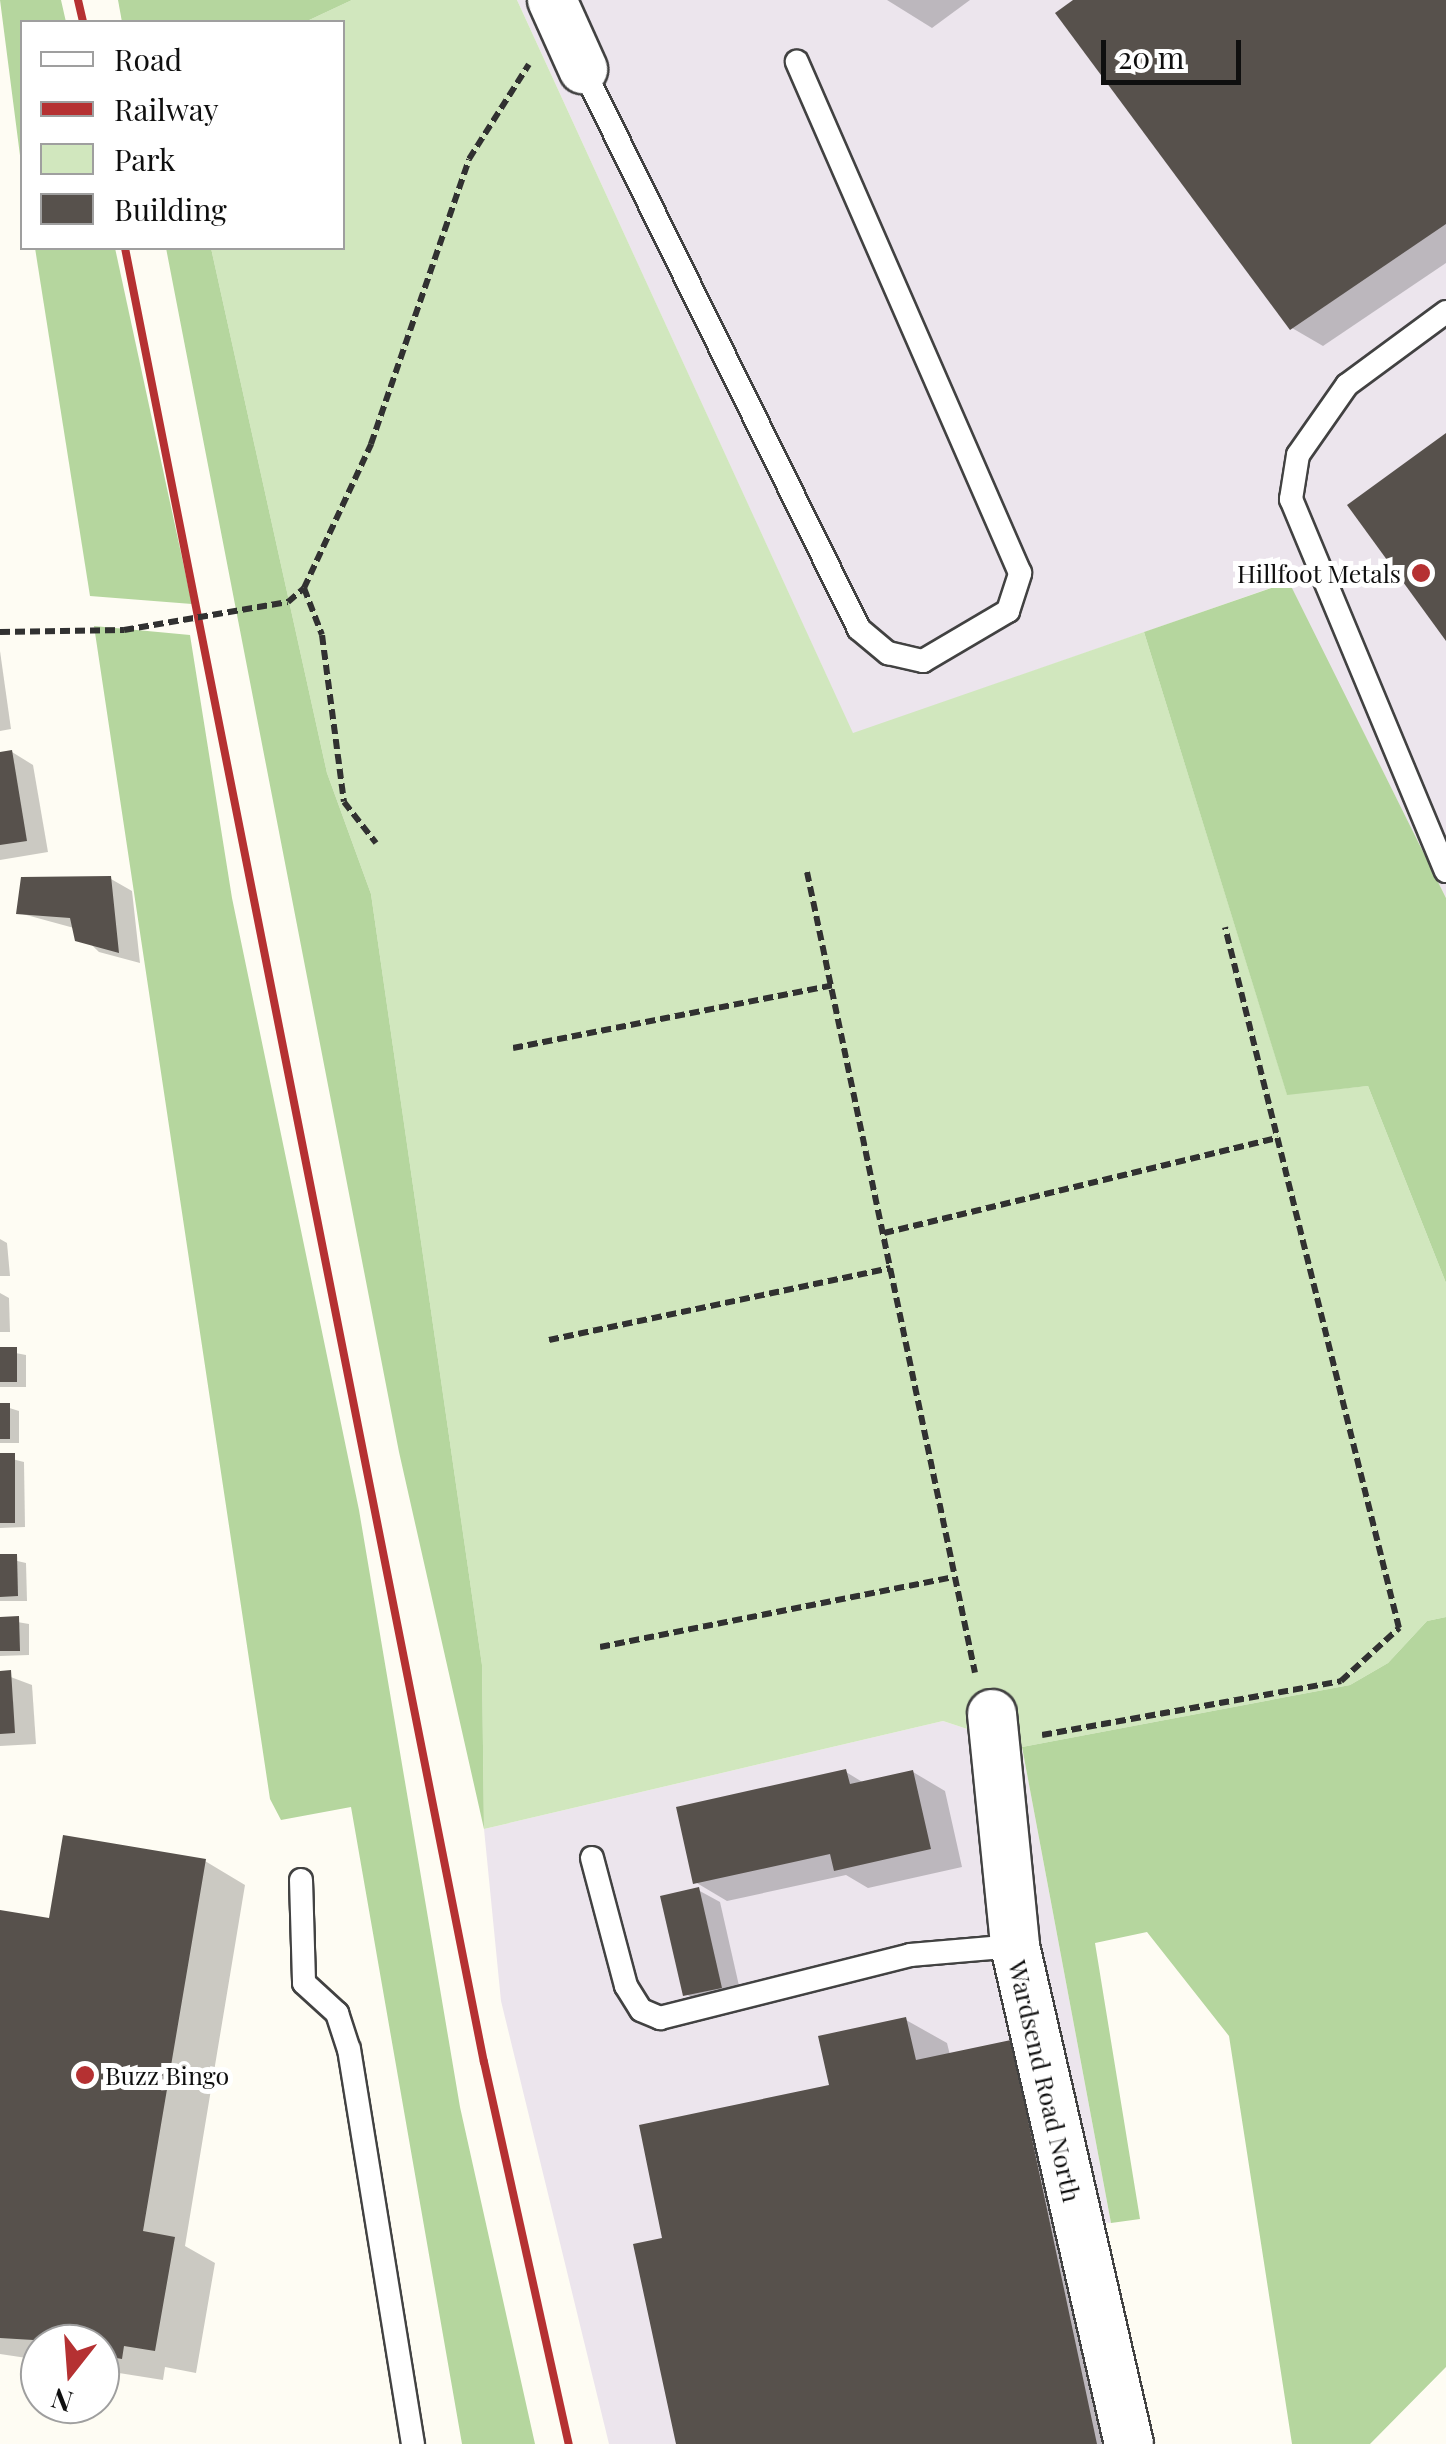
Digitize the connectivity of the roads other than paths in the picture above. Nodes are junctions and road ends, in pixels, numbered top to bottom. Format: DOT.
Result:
graph roads {
  1 [pos="554,10"];
  2 [pos="798,62"];
  3 [pos="583,69"];
  4 [pos="1446,312"];
  5 [pos="1446,871"];
  6 [pos="994,1729"];
  7 [pos="592,1858"];
  8 [pos="301,1880"];
  9 [pos="1015,1946"];
  10 [pos="413,2444"];
  11 [pos="1129,2444"];
  1 -- 3 [label="street"];
  2 -- 3 [label="lane"];
  4 -- 5 [label="lane"];
  6 -- 9 [label="street, Wardsend Road North"];
  7 -- 9 [label="lane"];
  8 -- 10 [label="lane"];
  9 -- 11 [label="street, Wardsend Road North"];
}
